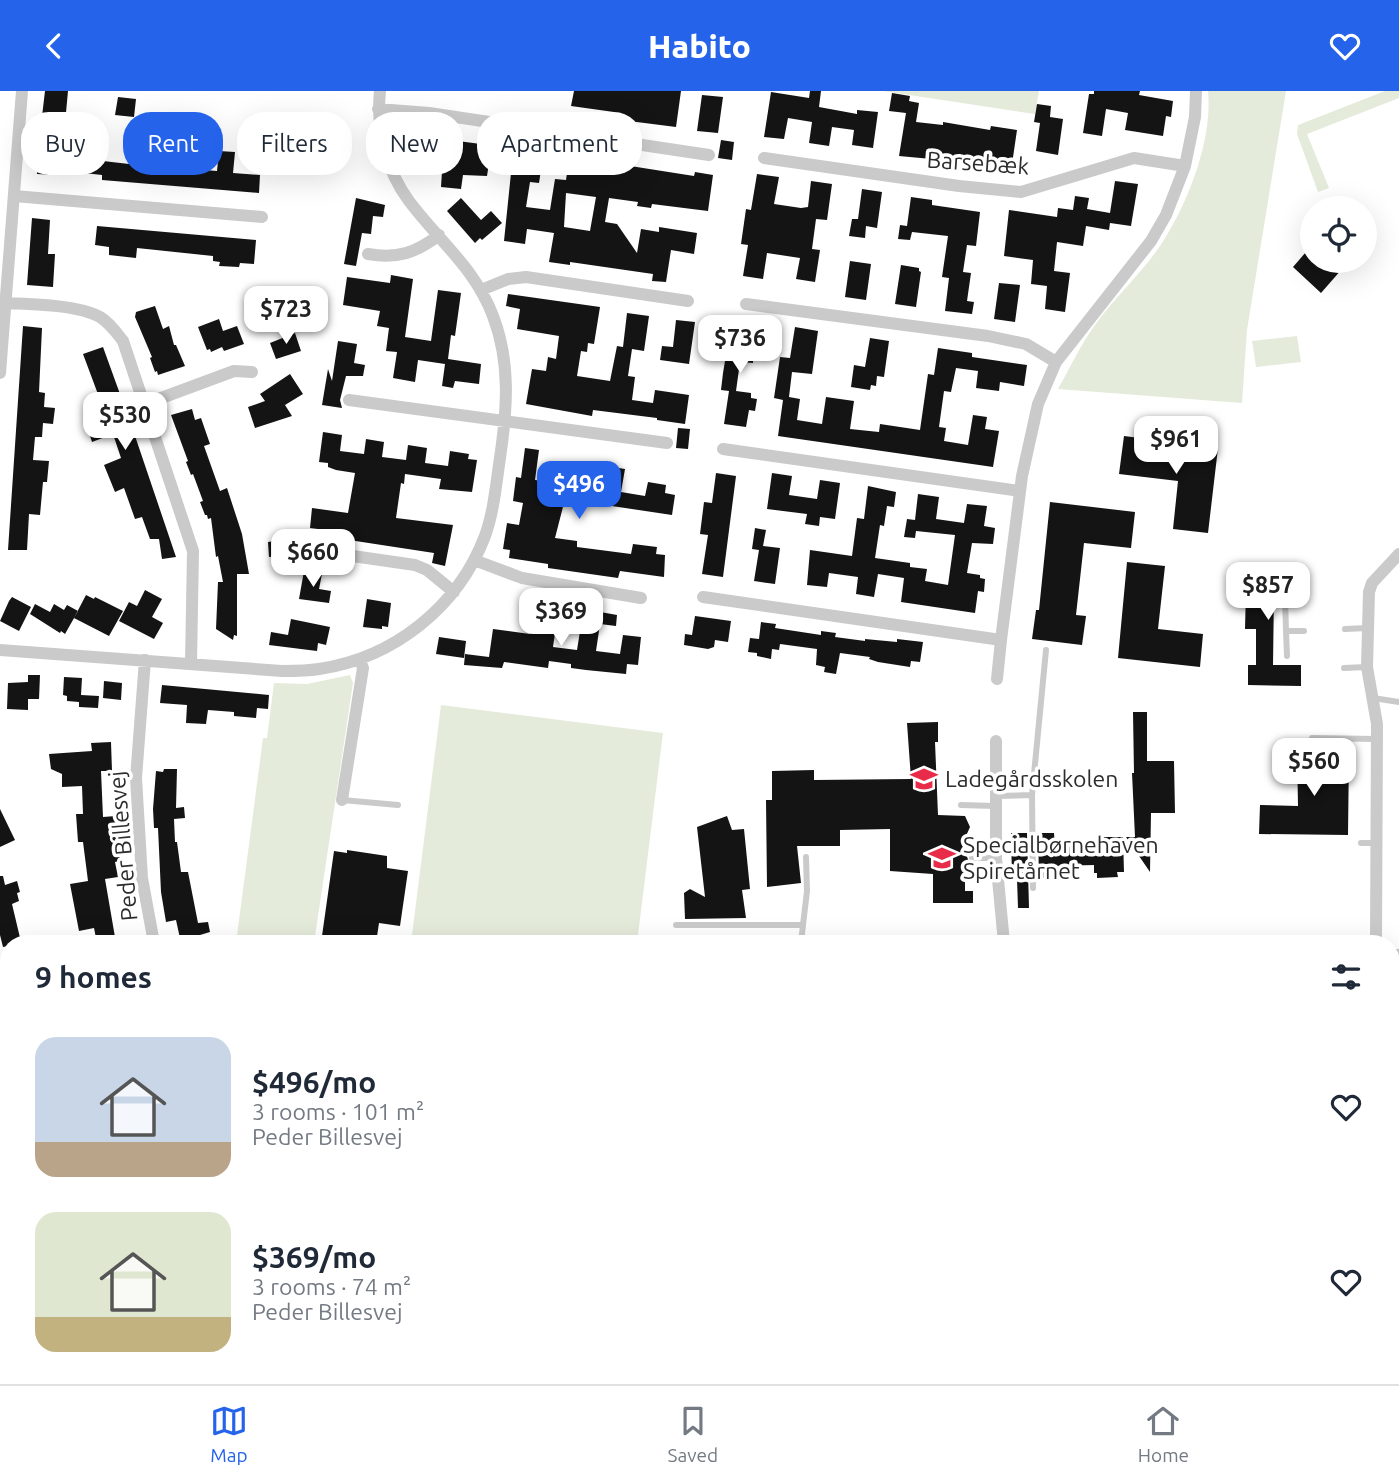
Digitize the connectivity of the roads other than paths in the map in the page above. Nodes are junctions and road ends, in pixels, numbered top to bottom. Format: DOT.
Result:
graph roads {
  1 [pos="22,91"];
  2 [pos="380,91"];
  3 [pos="1196,91"];
  4 [pos="378,109"];
  5 [pos="709,155"];
  6 [pos="764,158"];
  7 [pos="1185,166"];
  8 [pos="14,196"];
  9 [pos="262,217"];
  10 [pos="439,235"];
  11 [pos="368,254"];
  12 [pos="481,290"];
  13 [pos="688,300"];
  14 [pos="2,303"];
  15 [pos="746,304"];
  16 [pos="1056,362"];
  17 [pos="252,372"];
  18 [pos="0,373"];
  19 [pos="349,400"];
  20 [pos="145,404"];
  21 [pos="506,421"];
  22 [pos="667,443"];
  23 [pos="723,449"];
  24 [pos="1020,491"];
  25 [pos="325,552"];
  26 [pos="1399,554"];
  27 [pos="474,560"];
  28 [pos="454,592"];
  29 [pos="703,597"];
  30 [pos="1285,597"];
  31 [pos="642,598"];
  32 [pos="1367,628"];
  33 [pos="1345,629"];
  34 [pos="1286,631"];
  35 [pos="1304,631"];
  36 [pos="1001,640"];
  37 [pos="0,650"];
  38 [pos="1046,650"];
  39 [pos="1287,656"];
  40 [pos="145,660"];
  41 [pos="360,660"];
  42 [pos="191,663"];
  43 [pos="1367,667"];
  44 [pos="1345,668"];
  45 [pos="997,679"];
  46 [pos="1373,698"];
  47 [pos="1399,702"];
  48 [pos="1312,738"];
  49 [pos="1376,739"];
  50 [pos="996,741"];
  51 [pos="1032,795"];
  52 [pos="342,800"];
  53 [pos="995,801"];
  54 [pos="398,805"];
  55 [pos="961,805"];
  56 [pos="1361,843"];
  57 [pos="1375,843"];
  58 [pos="806,857"];
  59 [pos="972,858"];
  60 [pos="996,858"];
  61 [pos="1033,888"];
  62 [pos="1003,920"];
  63 [pos="803,925"];
  64 [pos="676,926"];
  65 [pos="153,935"];
  66 [pos="802,935"];
  67 [pos="1004,935"];
  68 [pos="1009,935"];
  69 [pos="1376,935"];
  1 -- 8 [label="street"];
  2 -- 4 [label="street"];
  3 -- 7 [label="street"];
  4 -- 5 [label="street"];
  4 -- 10 [label="street"];
  6 -- 7 [label="street, Barsebæk"];
  7 -- 16 [label="street"];
  8 -- 9 [label="street"];
  8 -- 14 [label="street"];
  10 -- 11 [label="street"];
  10 -- 12 [label="street"];
  12 -- 13 [label="street"];
  12 -- 21 [label="street"];
  14 -- 18 [label="street"];
  14 -- 20 [label="street"];
  15 -- 16 [label="street"];
  16 -- 24 [label="street"];
  17 -- 20 [label="street"];
  19 -- 21 [label="street"];
  20 -- 42 [label="street"];
  21 -- 22 [label="street"];
  21 -- 27 [label="street"];
  23 -- 24 [label="street"];
  24 -- 36 [label="street"];
  25 -- 28 [label="street"];
  26 -- 32 [label="street"];
  27 -- 28 [label="street"];
  27 -- 31 [label="street"];
  28 -- 41 [label="street"];
  29 -- 36 [label="street"];
  30 -- 34 [label="lane"];
  32 -- 33 [label="lane"];
  32 -- 43 [label="street"];
  34 -- 35 [label="lane"];
  34 -- 39 [label="lane"];
  36 -- 45 [label="street"];
  37 -- 40 [label="street"];
  38 -- 51 [label="lane"];
  40 -- 42 [label="street"];
  40 -- 65 [label="street, Peder Billesvej"];
  41 -- 42 [label="street"];
  41 -- 52 [label="street"];
  43 -- 44 [label="lane"];
  43 -- 46 [label="street"];
  46 -- 47 [label="lane"];
  46 -- 49 [label="street"];
  48 -- 49 [label="lane"];
  49 -- 57 [label="street"];
  50 -- 53 [label="street"];
  51 -- 53 [label="lane"];
  51 -- 61 [label="lane"];
  52 -- 54 [label="lane"];
  53 -- 55 [label="lane"];
  53 -- 60 [label="street"];
  56 -- 57 [label="lane"];
  57 -- 69 [label="street"];
  58 -- 63 [label="lane"];
  59 -- 60 [label="lane"];
  60 -- 62 [label="street"];
  62 -- 67 [label="street"];
  62 -- 68 [label="street"];
  63 -- 64 [label="lane"];
  63 -- 66 [label="lane"];
}
